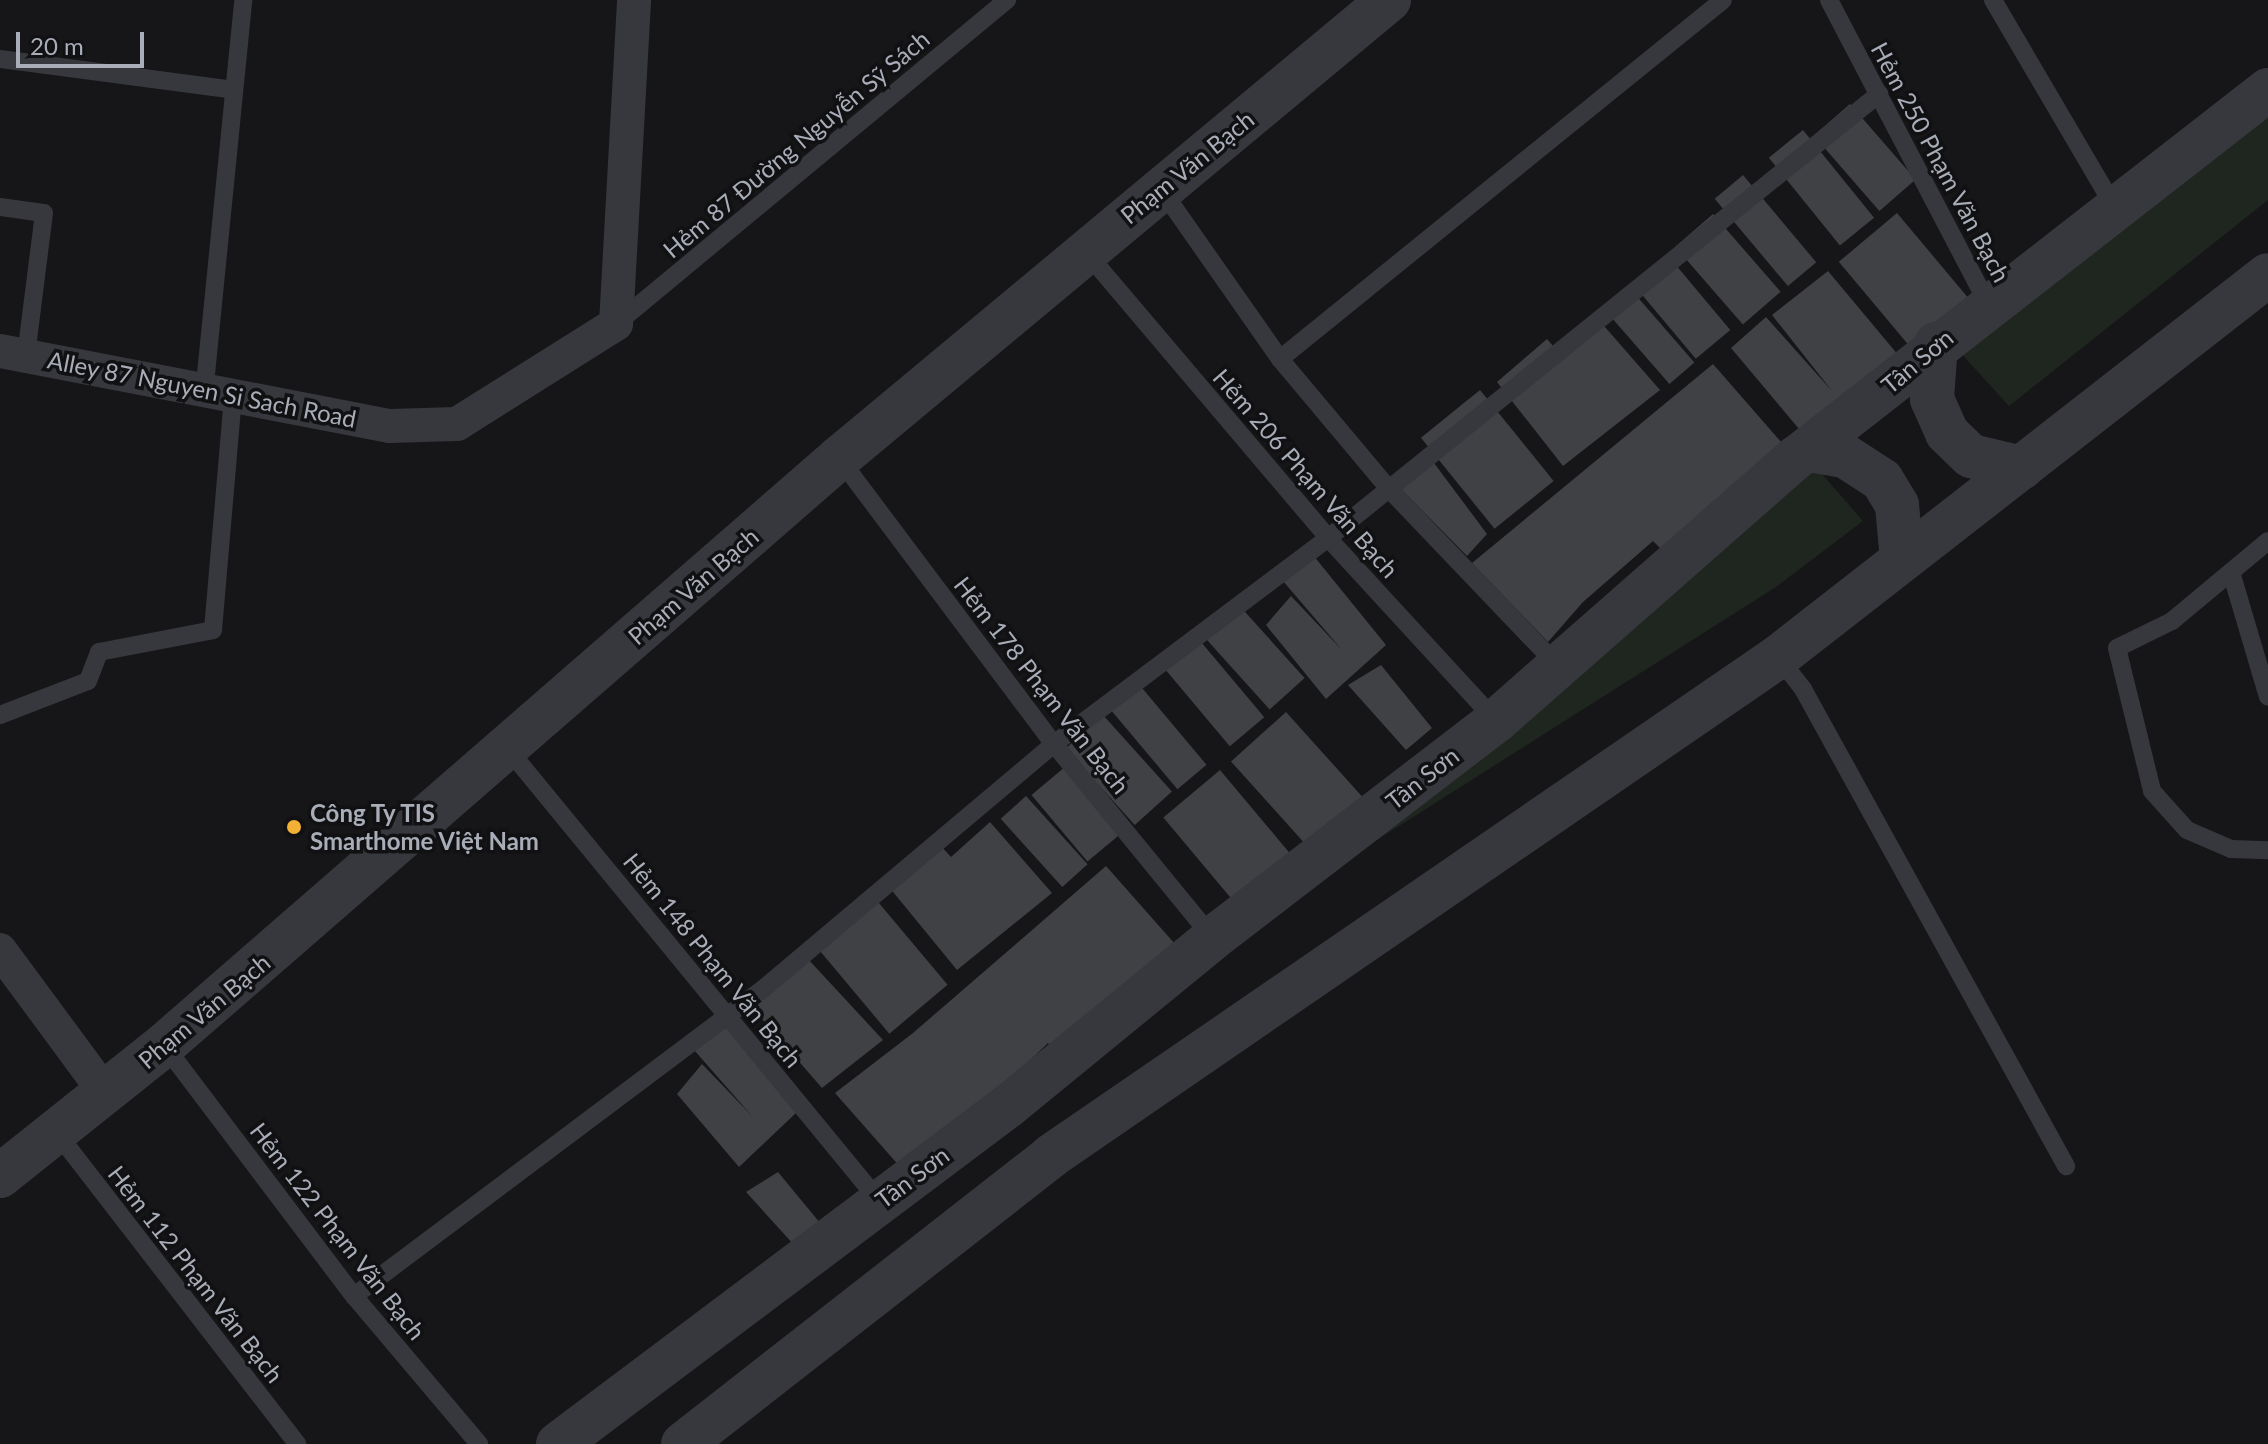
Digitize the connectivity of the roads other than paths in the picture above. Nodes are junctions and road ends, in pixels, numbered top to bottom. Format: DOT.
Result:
graph roads {
  1 [pos="243,0"];
  2 [pos="634,0"];
  3 [pos="1007,0"];
  4 [pos="1389,0"];
  5 [pos="1723,0"];
  6 [pos="1829,0"];
  7 [pos="1993,0"];
  8 [pos="0,59"];
  9 [pos="234,90"];
  10 [pos="2268,90"];
  11 [pos="1879,94"];
  12 [pos="1161,189"];
  13 [pos="0,207"];
  14 [pos="2115,208"];
  15 [pos="1085,251"];
  16 [pos="2268,275"];
  17 [pos="1988,304"];
  18 [pos="616,324"];
  19 [pos="1936,344"];
  20 [pos="13,353"];
  21 [pos="1280,359"];
  22 [pos="218,396"];
  23 [pos="1810,450"];
  24 [pos="839,458"];
  25 [pos="2022,468"];
  26 [pos="1389,489"];
  27 [pos="1328,538"];
  28 [pos="2268,541"];
  29 [pos="1902,560"];
  30 [pos="2231,572"];
  31 [pos="1778,657"];
  32 [pos="1560,668"];
  33 [pos="2268,697"];
  34 [pos="0,715"];
  35 [pos="1496,721"];
  36 [pos="1054,744"];
  37 [pos="508,749"];
  38 [pos="2268,850"];
  39 [pos="1213,938"];
  40 [pos="0,950"];
  41 [pos="728,1015"];
  42 [pos="164,1045"];
  43 [pos="106,1094"];
  44 [pos="1008,1106"];
  45 [pos="57,1133"];
  46 [pos="1051,1156"];
  47 [pos="2066,1166"];
  48 [pos="0,1176"];
  49 [pos="895,1190"];
  50 [pos="953,1230"];
  51 [pos="354,1296"];
  52 [pos="297,1444"];
  53 [pos="479,1444"];
  54 [pos="558,1444"];
  55 [pos="683,1444"];
  1 -- 9 [label="lane"];
  2 -- 18 [label="street"];
  3 -- 18 [label="lane, Hẻm 87 Đường Nguyễn Sỹ Sách"];
  4 -- 12 [label="street, Phạm Văn Bạch"];
  5 -- 21 [label="lane"];
  6 -- 11 [label="lane, Hẻm 250 Phạm Văn Bạch"];
  7 -- 14 [label="lane"];
  8 -- 9 [label="lane"];
  9 -- 22 [label="lane"];
  10 -- 14 [label="street, Tân Sơn"];
  11 -- 17 [label="lane, Hẻm 250 Phạm Văn Bạch"];
  11 -- 26 [label="lane"];
  12 -- 15 [label="street, Phạm Văn Bạch"];
  12 -- 21 [label="lane"];
  13 -- 20 [label="lane"];
  14 -- 17 [label="street, Tân Sơn"];
  15 -- 24 [label="street, Phạm Văn Bạch"];
  15 -- 27 [label="lane, Hẻm 206 Phạm Văn Bạch"];
  16 -- 25 [label="street"];
  17 -- 19 [label="street, Tân Sơn"];
  18 -- 22 [label="street, Alley 87 Nguyen Si Sach Road"];
  19 -- 23 [label="street, Tân Sơn"];
  19 -- 25 [label="street"];
  20 -- 22 [label="street, Alley 87 Nguyen Si Sach Road"];
  21 -- 26 [label="lane"];
  22 -- 34 [label="lane"];
  23 -- 29 [label="street"];
  23 -- 32 [label="street, Tân Sơn"];
  24 -- 36 [label="lane, Hẻm 178 Phạm Văn Bạch"];
  24 -- 37 [label="street, Phạm Văn Bạch"];
  25 -- 29 [label="street"];
  26 -- 27 [label="lane"];
  26 -- 32 [label="lane"];
  27 -- 35 [label="lane, Hẻm 206 Phạm Văn Bạch"];
  27 -- 36 [label="lane"];
  28 -- 30 [label="lane"];
  29 -- 31 [label="street"];
  30 -- 33 [label="lane"];
  30 -- 38 [label="lane"];
  31 -- 46 [label="street"];
  31 -- 47 [label="lane"];
  32 -- 35 [label="street, Tân Sơn"];
  35 -- 39 [label="street, Tân Sơn"];
  36 -- 39 [label="lane, Hẻm 178 Phạm Văn Bạch"];
  36 -- 41 [label="lane"];
  37 -- 41 [label="lane, Hẻm 148 Phạm Văn Bạch"];
  37 -- 42 [label="street, Phạm Văn Bạch"];
  39 -- 44 [label="street, Tân Sơn"];
  40 -- 43 [label="street"];
  41 -- 49 [label="lane, Hẻm 148 Phạm Văn Bạch"];
  41 -- 51 [label="lane"];
  42 -- 43 [label="street, Phạm Văn Bạch"];
  42 -- 51 [label="lane, Hẻm 122 Phạm Văn Bạch"];
  43 -- 45 [label="street, Phạm Văn Bạch"];
  44 -- 46 [label="street"];
  44 -- 49 [label="street, Tân Sơn"];
  45 -- 48 [label="street, Phạm Văn Bạch"];
  45 -- 52 [label="lane, Hẻm 112 Phạm Văn Bạch"];
  46 -- 50 [label="street"];
  49 -- 50 [label="street"];
  49 -- 54 [label="street, Tân Sơn"];
  50 -- 55 [label="street"];
  51 -- 53 [label="lane, Hẻm 122 Phạm Văn Bạch"];
}
